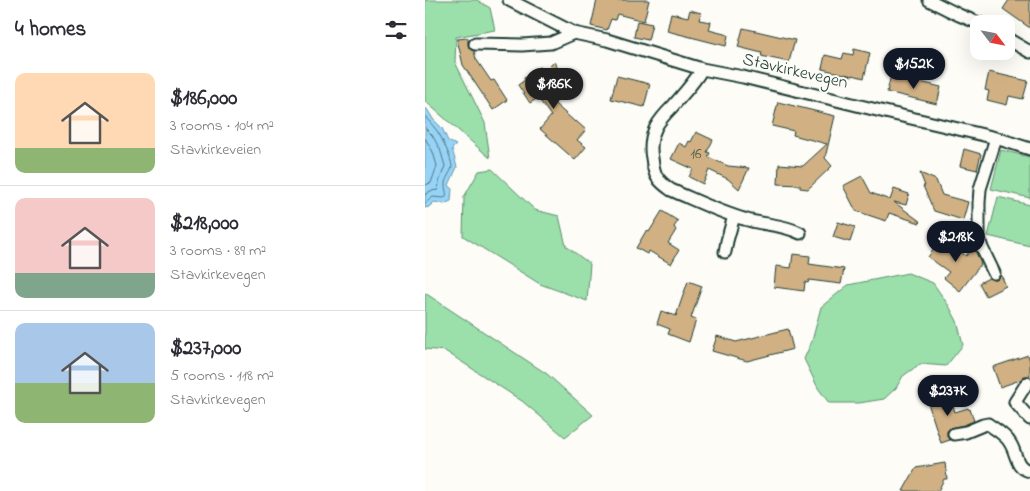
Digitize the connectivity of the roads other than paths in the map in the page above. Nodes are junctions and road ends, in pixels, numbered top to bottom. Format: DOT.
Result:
graph roads {
  1 [pos="509,0"];
  2 [pos="929,0"];
  3 [pos="970,20"];
  4 [pos="574,33"];
  5 [pos="1015,43"];
  6 [pos="475,44"];
  7 [pos="1030,52"];
  8 [pos="702,69"];
  9 [pos="996,138"];
  10 [pos="1030,149"];
  11 [pos="734,216"];
  12 [pos="801,233"];
  13 [pos="725,252"];
  14 [pos="994,273"];
  15 [pos="1027,382"];
  16 [pos="1030,419"];
  17 [pos="954,434"];
  18 [pos="1030,471"];
  1 -- 4 [label="street, Stavkirkevegen"];
  2 -- 3 [label="street"];
  4 -- 6 [label="street"];
  4 -- 8 [label="street, Stavkirkevegen"];
  5 -- 7 [label="street"];
  8 -- 9 [label="street, Stavkirkevegen"];
  8 -- 11 [label="street"];
  9 -- 10 [label="street, Stavkirkevegen"];
  9 -- 14 [label="street"];
  11 -- 12 [label="street"];
  11 -- 13 [label="street"];
  15 -- 16 [label="street"];
  17 -- 18 [label="street"];
}
